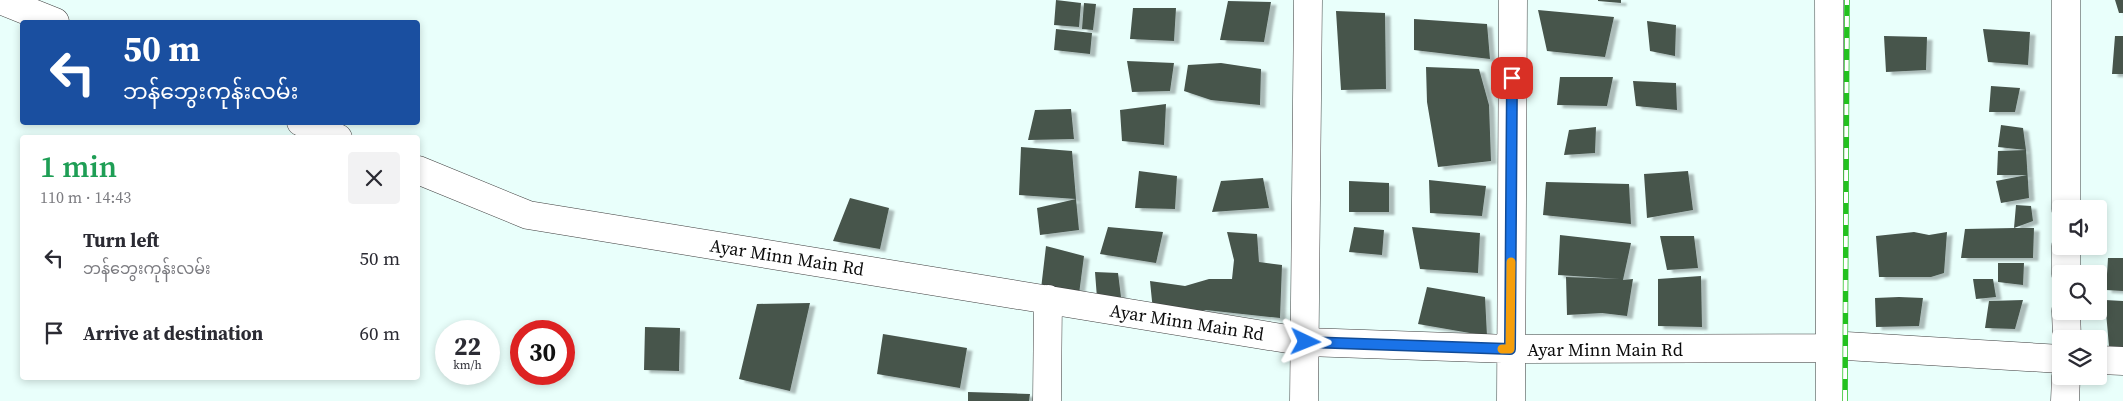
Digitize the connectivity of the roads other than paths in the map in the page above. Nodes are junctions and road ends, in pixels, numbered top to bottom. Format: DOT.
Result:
graph roads {
  1 [pos="0,0"];
  2 [pos="1308,0"];
  3 [pos="1513,0"];
  4 [pos="1829,0"];
  5 [pos="2066,0"];
  6 [pos="50,20"];
  7 [pos="308,125"];
  8 [pos="331,135"];
  9 [pos="420,171"];
  10 [pos="2066,200"];
  11 [pos="1048,299"];
  12 [pos="1306,342"];
  13 [pos="1831,348"];
  14 [pos="1510,349"];
  15 [pos="2052,357"];
  16 [pos="2107,360"];
  17 [pos="2123,361"];
  18 [pos="2066,385"];
  19 [pos="1047,401"];
  20 [pos="1304,401"];
  21 [pos="1511,401"];
  22 [pos="1830,401"];
  23 [pos="2066,401"];
  1 -- 6 [label="street"];
  2 -- 12 [label="street"];
  3 -- 14 [label="street"];
  4 -- 13 [label="street"];
  5 -- 10 [label="street"];
  7 -- 8 [label="street"];
  9 -- 11 [label="street, Ayar Minn Main Rd"];
  11 -- 12 [label="street, Ayar Minn Main Rd"];
  11 -- 19 [label="street"];
  12 -- 14 [label="street, Ayar Minn Main Rd"];
  12 -- 20 [label="street"];
  13 -- 14 [label="street, Ayar Minn Main Rd"];
  13 -- 15 [label="street, Ayar Minn Main Rd"];
  13 -- 22 [label="street"];
  14 -- 21 [label="street"];
  16 -- 17 [label="street"];
  18 -- 23 [label="street"];
}
